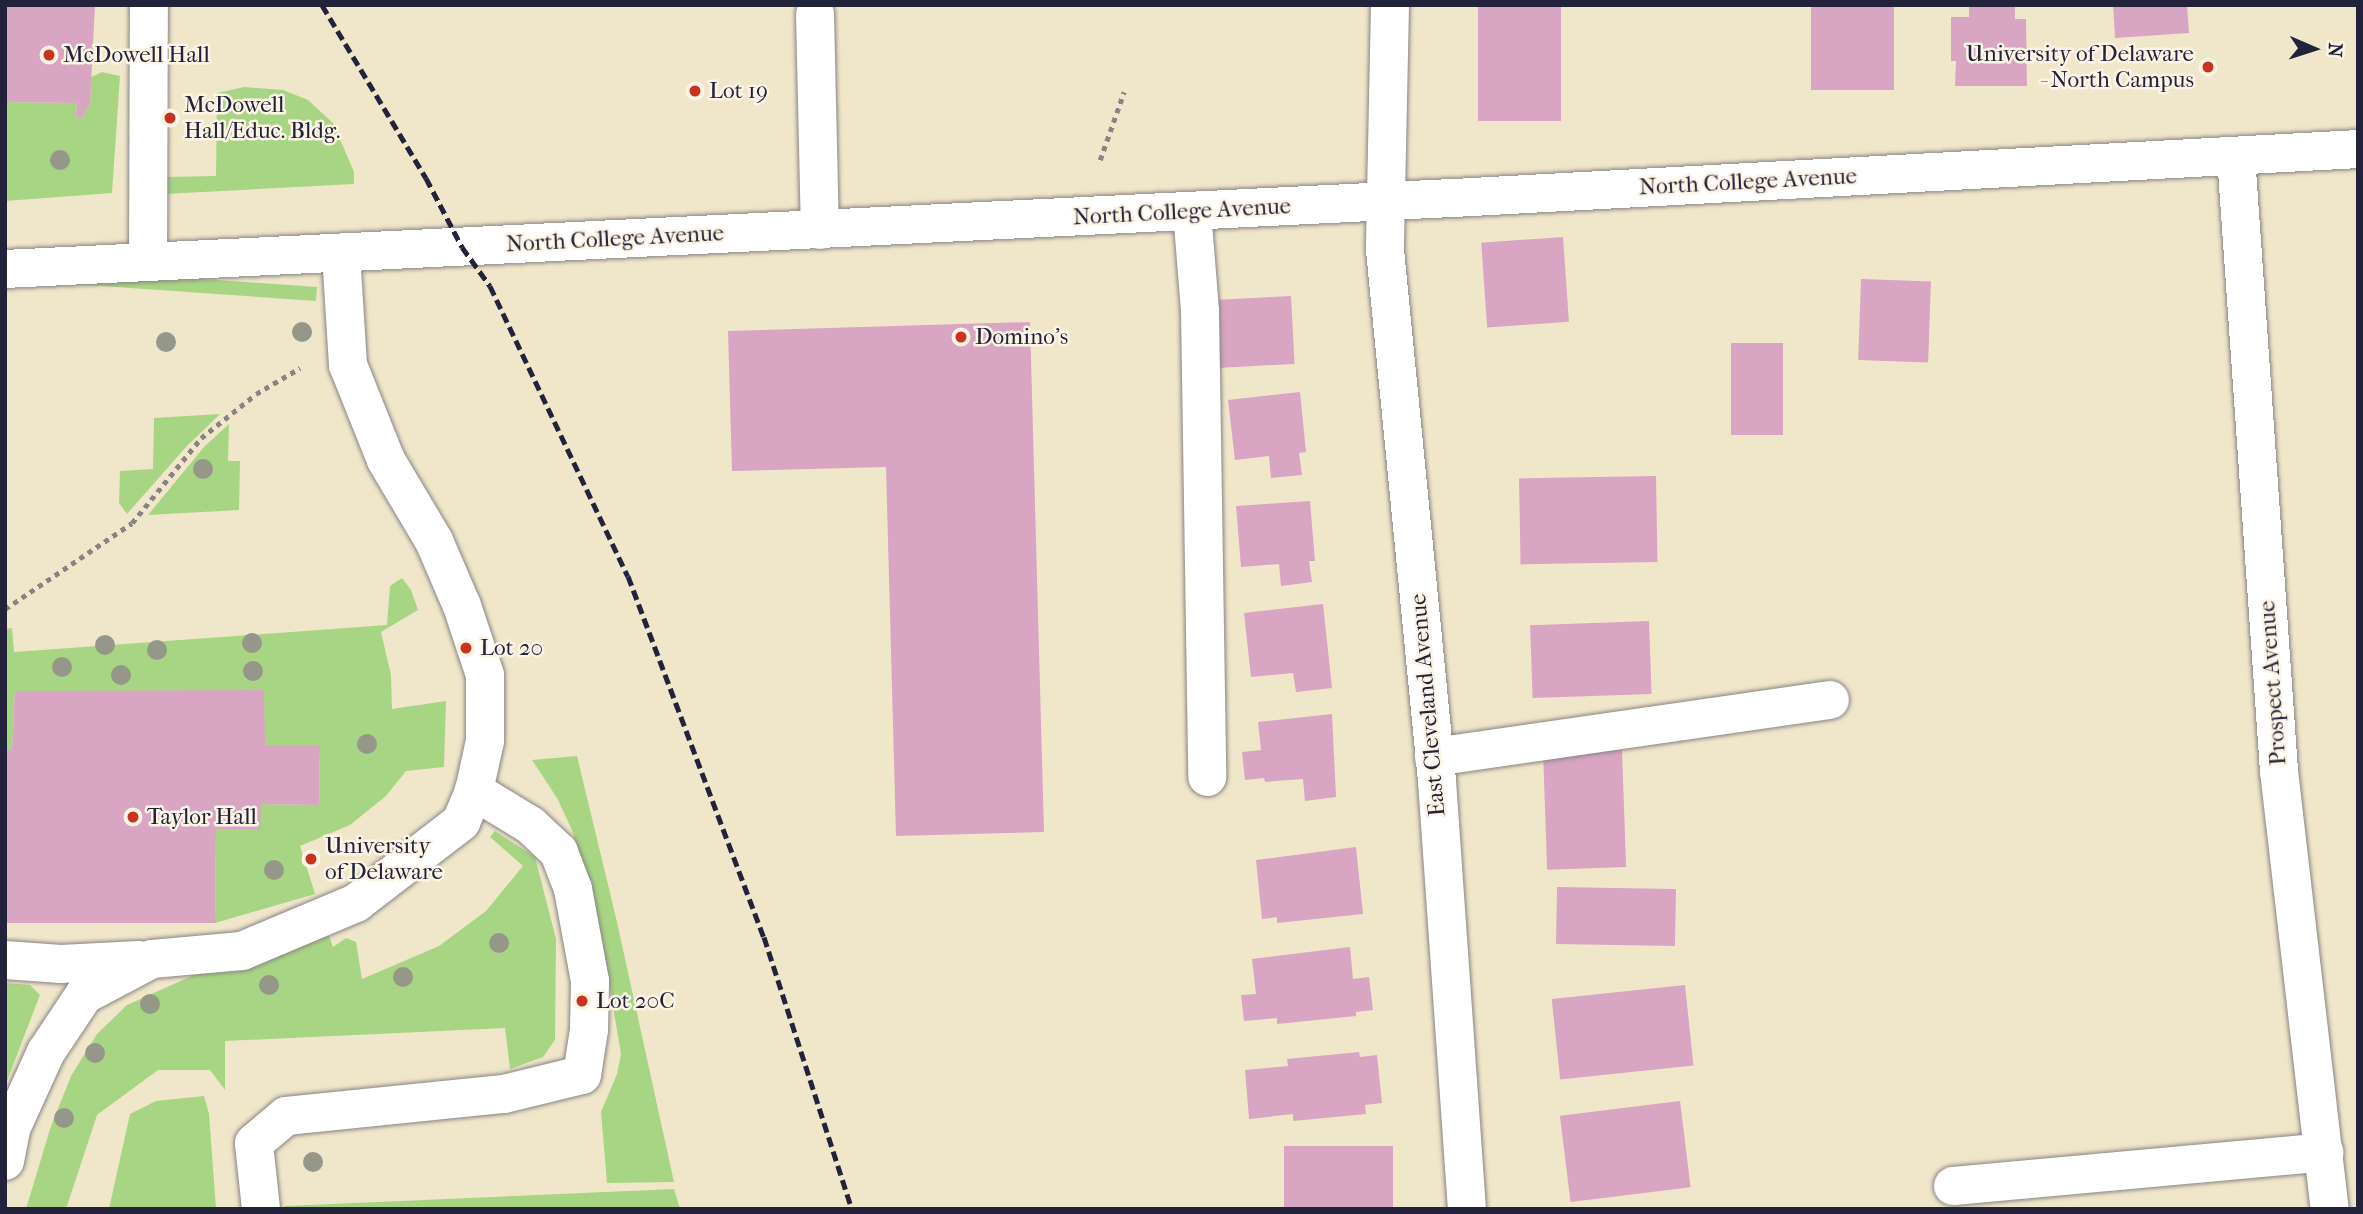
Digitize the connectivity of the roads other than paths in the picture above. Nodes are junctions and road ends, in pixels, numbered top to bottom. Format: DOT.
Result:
graph roads {
  1 [pos="149,5"];
  2 [pos="1391,5"];
  3 [pos="815,14"];
  4 [pos="2358,149"];
  5 [pos="2236,156"];
  6 [pos="1384,201"];
  7 [pos="1192,211"];
  8 [pos="820,230"];
  9 [pos="341,253"];
  10 [pos="148,262"];
  11 [pos="5,270"];
  12 [pos="1830,700"];
  13 [pos="1434,757"];
  14 [pos="1208,777"];
  15 [pos="474,791"];
  16 [pos="152,959"];
  17 [pos="5,960"];
  18 [pos="2324,1152"];
  19 [pos="5,1161"];
  20 [pos="1953,1186"];
  21 [pos="261,1209"];
  22 [pos="1467,1209"];
  23 [pos="2330,1209"];
  1 -- 10 [label="street"];
  2 -- 6 [label="street, East Cleveland Avenue"];
  3 -- 8 [label="street"];
  4 -- 5 [label="street, North College Avenue"];
  5 -- 6 [label="street, North College Avenue"];
  5 -- 18 [label="street, Prospect Avenue"];
  6 -- 7 [label="street, North College Avenue"];
  6 -- 13 [label="street, East Cleveland Avenue"];
  7 -- 8 [label="street, North College Avenue"];
  7 -- 14 [label="street"];
  8 -- 9 [label="street, North College Avenue"];
  9 -- 10 [label="street, North College Avenue"];
  9 -- 15 [label="street"];
  10 -- 11 [label="street, North College Avenue"];
  12 -- 13 [label="street"];
  13 -- 22 [label="street, East Cleveland Avenue"];
  15 -- 16 [label="street"];
  15 -- 21 [label="street"];
  16 -- 17 [label="street"];
  16 -- 19 [label="street"];
  18 -- 20 [label="street"];
  18 -- 23 [label="street, Prospect Avenue"];
}
